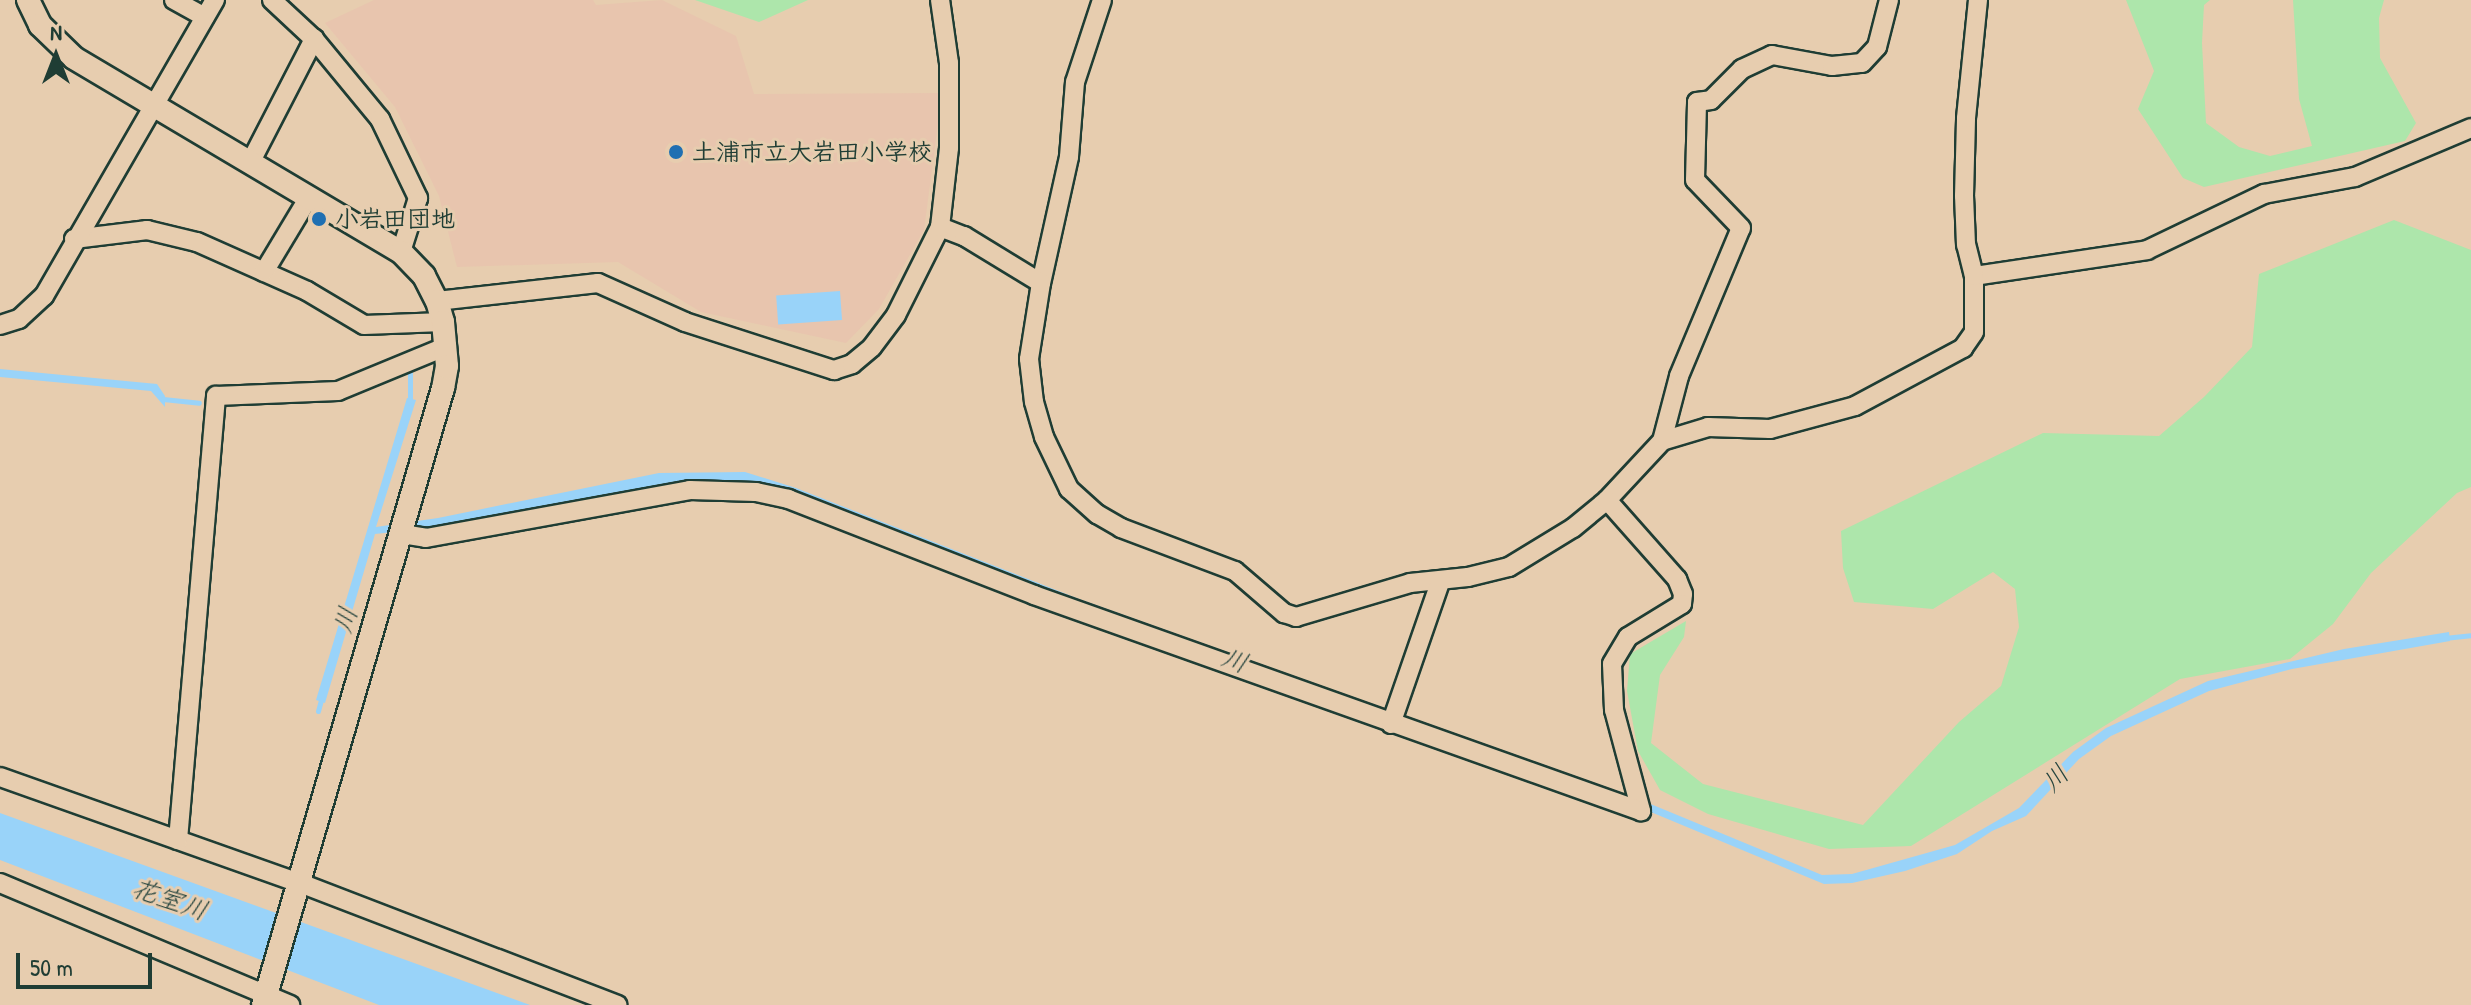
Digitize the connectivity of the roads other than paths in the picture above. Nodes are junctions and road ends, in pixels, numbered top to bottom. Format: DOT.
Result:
graph roads {
  1 [pos="28,0"];
  2 [pos="174,0"];
  3 [pos="215,0"];
  4 [pos="272,0"];
  5 [pos="940,0"];
  6 [pos="1102,0"];
  7 [pos="1889,0"];
  8 [pos="1978,0"];
  9 [pos="205,17"];
  10 [pos="314,39"];
  11 [pos="153,104"];
  12 [pos="2471,128"];
  13 [pos="250,163"];
  14 [pos="309,197"];
  15 [pos="940,227"];
  16 [pos="74,239"];
  17 [pos="401,252"];
  18 [pos="264,272"];
  19 [pos="1974,276"];
  20 [pos="1041,283"];
  21 [pos="440,311"];
  22 [pos="0,325"];
  23 [pos="447,346"];
  24 [pos="1662,441"];
  25 [pos="1607,500"];
  26 [pos="402,534"];
  27 [pos="1441,580"];
  28 [pos="1391,724"];
  29 [pos="0,777"];
  30 [pos="178,840"];
  31 [pos="0,883"];
  32 [pos="298,887"];
  33 [pos="265,996"];
  34 [pos="290,1005"];
  35 [pos="617,1005"];
  1 -- 11 [label="street"];
  2 -- 9 [label="street"];
  3 -- 9 [label="street"];
  4 -- 10 [label="street"];
  5 -- 15 [label="street"];
  6 -- 20 [label="street"];
  7 -- 24 [label="street"];
  8 -- 19 [label="street"];
  9 -- 11 [label="street"];
  10 -- 13 [label="street"];
  10 -- 17 [label="street"];
  11 -- 13 [label="street"];
  11 -- 16 [label="street"];
  12 -- 19 [label="street"];
  13 -- 14 [label="street"];
  14 -- 17 [label="street"];
  14 -- 18 [label="street"];
  15 -- 20 [label="street"];
  15 -- 21 [label="street"];
  16 -- 18 [label="street"];
  16 -- 22 [label="street"];
  17 -- 21 [label="street"];
  18 -- 21 [label="street"];
  19 -- 24 [label="street"];
  20 -- 27 [label="street"];
  21 -- 23 [label="street"];
  23 -- 26 [label="street"];
  23 -- 30 [label="street"];
  24 -- 25 [label="street"];
  25 -- 27 [label="street"];
  25 -- 28 [label="street"];
  26 -- 28 [label="street"];
  26 -- 32 [label="street"];
  27 -- 28 [label="street"];
  29 -- 30 [label="street"];
  30 -- 32 [label="street"];
  31 -- 33 [label="street"];
  32 -- 33 [label="street"];
  32 -- 35 [label="street"];
  33 -- 34 [label="street"];
}
